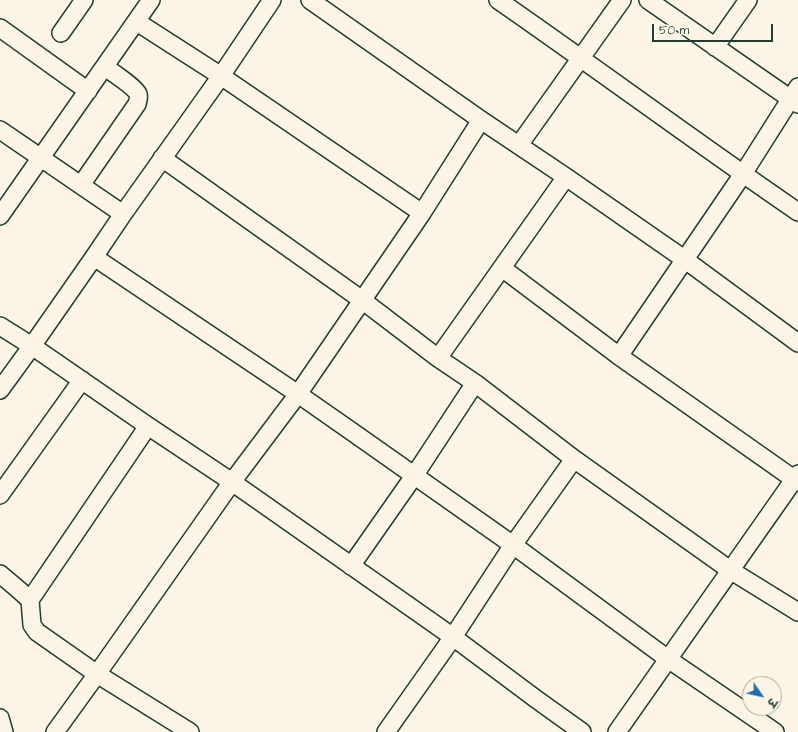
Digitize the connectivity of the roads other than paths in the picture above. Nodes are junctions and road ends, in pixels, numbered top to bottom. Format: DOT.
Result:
graph roads {
  1 [pos="84,0"];
  2 [pos="151,0"];
  3 [pos="272,0"];
  4 [pos="310,0"];
  5 [pos="498,0"];
  6 [pos="622,0"];
  7 [pos="648,0"];
  8 [pos="748,0"];
  9 [pos="137,22"];
  10 [pos="0,28"];
  11 [pos="61,33"];
  12 [pos="715,47"];
  13 [pos="581,57"];
  14 [pos="105,67"];
  15 [pos="221,76"];
  16 [pos="88,91"];
  17 [pos="795,96"];
  18 [pos="481,120"];
  19 [pos="0,130"];
  20 [pos="519,145"];
  21 [pos="41,158"];
  22 [pos="162,158"];
  23 [pos="742,174"];
  24 [pos="566,177"];
  25 [pos="81,185"];
  26 [pos="798,212"];
  27 [pos="422,213"];
  28 [pos="123,214"];
  29 [pos="0,216"];
  30 [pos="94,257"];
  31 [pos="684,259"];
  32 [pos="502,268"];
  33 [pos="362,300"];
  34 [pos="0,326"];
  35 [pos="798,342"];
  36 [pos="32,346"];
  37 [pos="619,356"];
  38 [pos="438,358"];
  39 [pos="82,380"];
  40 [pos="474,383"];
  41 [pos="0,390"];
  42 [pos="298,394"];
  43 [pos="148,426"];
  44 [pos="574,459"];
  45 [pos="414,476"];
  46 [pos="797,479"];
  47 [pos="232,482"];
  48 [pos="0,495"];
  49 [pos="514,545"];
  50 [pos="351,566"];
  51 [pos="730,570"];
  52 [pos="0,574"];
  53 [pos="30,600"];
  54 [pos="798,612"];
  55 [pos="452,637"];
  56 [pos="668,659"];
  57 [pos="97,674"];
  58 [pos="55,732"];
  59 [pos="190,732"];
  60 [pos="386,732"];
  61 [pos="582,732"];
  62 [pos="617,732"];
  63 [pos="775,732"];
  1 -- 11 [label="street"];
  2 -- 9 [label="street"];
  3 -- 15 [label="street"];
  4 -- 18 [label="street"];
  5 -- 13 [label="street"];
  6 -- 13 [label="street"];
  7 -- 12 [label="street"];
  8 -- 12 [label="street"];
  9 -- 14 [label="street"];
  9 -- 15 [label="street"];
  10 -- 16 [label="street"];
  12 -- 17 [label="street"];
  13 -- 20 [label="street"];
  13 -- 23 [label="street"];
  14 -- 16 [label="street"];
  14 -- 25 [label="street"];
  15 -- 22 [label="street"];
  15 -- 27 [label="street"];
  16 -- 21 [label="street"];
  17 -- 23 [label="street"];
  18 -- 20 [label="street"];
  18 -- 27 [label="street"];
  19 -- 21 [label="street"];
  20 -- 24 [label="street"];
  21 -- 25 [label="street"];
  21 -- 29 [label="street"];
  22 -- 28 [label="street"];
  22 -- 33 [label="street"];
  23 -- 26 [label="street"];
  23 -- 31 [label="street"];
  24 -- 31 [label="street"];
  24 -- 32 [label="street"];
  25 -- 28 [label="street"];
  27 -- 33 [label="street"];
  28 -- 30 [label="street"];
  30 -- 36 [label="street"];
  30 -- 42 [label="street"];
  31 -- 35 [label="street"];
  31 -- 37 [label="street"];
  32 -- 37 [label="street"];
  32 -- 38 [label="street"];
  33 -- 38 [label="street"];
  33 -- 42 [label="street"];
  34 -- 36 [label="street"];
  36 -- 39 [label="street"];
  36 -- 41 [label="street"];
  37 -- 46 [label="street"];
  38 -- 40 [label="street"];
  39 -- 43 [label="street"];
  39 -- 48 [label="street"];
  40 -- 44 [label="street"];
  40 -- 45 [label="street"];
  42 -- 45 [label="street"];
  42 -- 47 [label="street"];
  43 -- 47 [label="street"];
  43 -- 53 [label="street"];
  44 -- 49 [label="street"];
  44 -- 51 [label="street"];
  45 -- 49 [label="street"];
  45 -- 50 [label="street"];
  46 -- 51 [label="street"];
  47 -- 50 [label="street"];
  47 -- 57 [label="street"];
  49 -- 55 [label="street"];
  49 -- 56 [label="street"];
  50 -- 55 [label="street"];
  51 -- 54 [label="street"];
  51 -- 56 [label="street"];
  52 -- 53 [label="street"];
  53 -- 57 [label="street"];
  55 -- 60 [label="street"];
  55 -- 61 [label="street"];
  56 -- 62 [label="street"];
  56 -- 63 [label="street"];
  57 -- 58 [label="street"];
  57 -- 59 [label="street"];
}
